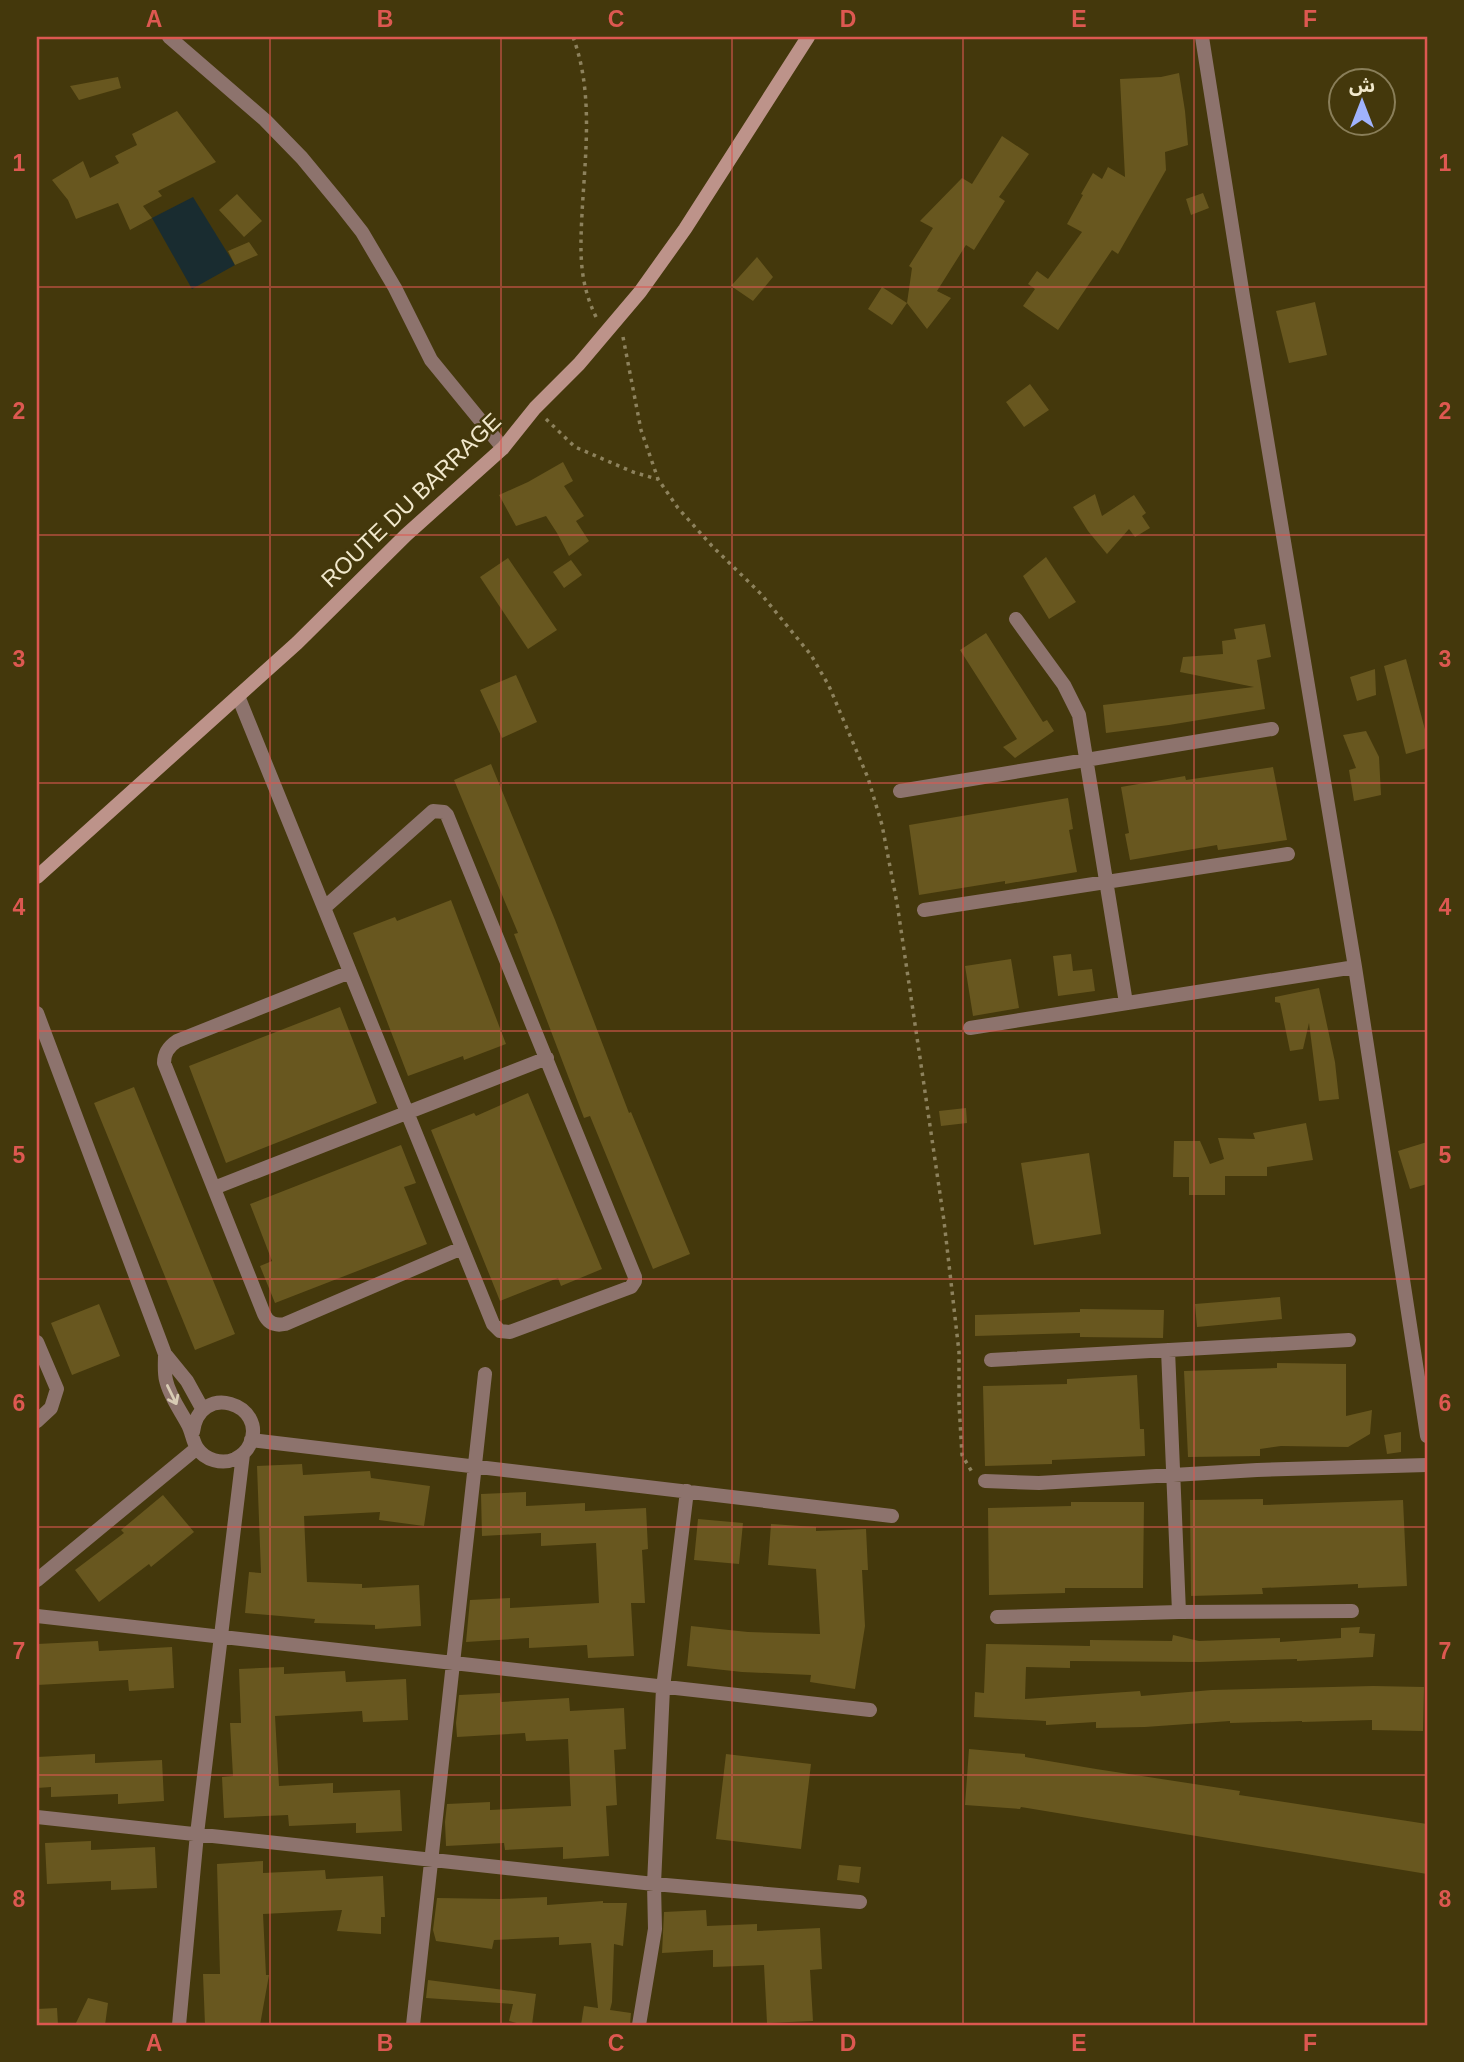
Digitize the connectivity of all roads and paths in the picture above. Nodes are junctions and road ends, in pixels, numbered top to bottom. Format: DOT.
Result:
graph roads {
  1 [pos="169,37"];
  2 [pos="573,37"];
  3 [pos="808,37"];
  4 [pos="1202,37"];
  5 [pos="620,316"];
  6 [pos="605,333"];
  7 [pos="535,408"];
  8 [pos="503,448"];
  9 [pos="658,479"];
  10 [pos="1016,619"];
  11 [pos="238,696"];
  12 [pos="1272,729"];
  13 [pos="1087,760"];
  14 [pos="900,791"];
  15 [pos="1288,854"];
  16 [pos="37,877"];
  17 [pos="1107,882"];
  18 [pos="324,908"];
  19 [pos="924,910"];
  20 [pos="1356,967"];
  21 [pos="350,972"];
  22 [pos="1126,1003"];
  23 [pos="37,1013"];
  24 [pos="970,1028"];
  25 [pos="547,1058"];
  26 [pos="407,1112"];
  27 [pos="214,1188"];
  28 [pos="462,1248"];
  29 [pos="1349,1340"];
  30 [pos="37,1342"];
  31 [pos="1168,1350"];
  32 [pos="166,1353"];
  33 [pos="990,1360"];
  34 [pos="485,1374"];
  35 [pos="203,1409"];
  36 [pos="37,1421"];
  37 [pos="192,1432"];
  38 [pos="1427,1436"];
  39 [pos="251,1440"];
  40 [pos="197,1448"];
  41 [pos="243,1454"];
  42 [pos="1427,1465"];
  43 [pos="475,1466"];
  44 [pos="1174,1475"];
  45 [pos="985,1481"];
  46 [pos="687,1491"];
  47 [pos="892,1516"];
  48 [pos="37,1580"];
  49 [pos="1352,1611"];
  50 [pos="1179,1612"];
  51 [pos="37,1616"];
  52 [pos="997,1618"];
  53 [pos="221,1637"];
  54 [pos="453,1663"];
  55 [pos="663,1688"];
  56 [pos="870,1710"];
  57 [pos="37,1817"];
  58 [pos="197,1834"];
  59 [pos="431,1860"];
  60 [pos="654,1884"];
  61 [pos="860,1902"];
  62 [pos="179,2025"];
  63 [pos="413,2025"];
  64 [pos="639,2025"];
  1 -- 8 [label="street"];
  2 -- 6 [label="path"];
  3 -- 5 [label="main road, ROUTE DU BARRAGE"];
  4 -- 20 [label="street"];
  5 -- 6 [label="main road, ROUTE DU BARRAGE"];
  5 -- 9 [label="path"];
  6 -- 7 [label="main road, ROUTE DU BARRAGE"];
  7 -- 8 [label="main road, ROUTE DU BARRAGE"];
  7 -- 9 [label="path"];
  8 -- 11 [label="main road, ROUTE DU BARRAGE"];
  9 -- 45 [label="path"];
  10 -- 13 [label="street"];
  11 -- 16 [label="main road, ROUTE DU BARRAGE"];
  11 -- 18 [label="street"];
  12 -- 13 [label="street"];
  13 -- 14 [label="street"];
  13 -- 17 [label="street"];
  15 -- 17 [label="street"];
  17 -- 19 [label="street"];
  17 -- 22 [label="street"];
  18 -- 21 [label="street"];
  18 -- 25 [label="street"];
  20 -- 22 [label="street"];
  20 -- 38 [label="street"];
  21 -- 26 [label="street"];
  21 -- 27 [label="street"];
  22 -- 24 [label="street"];
  23 -- 32 [label="street"];
  25 -- 26 [label="street"];
  25 -- 28 [label="street"];
  26 -- 27 [label="street"];
  26 -- 28 [label="street"];
  27 -- 28 [label="street"];
  29 -- 31 [label="street"];
  30 -- 36 [label="street"];
  31 -- 33 [label="street"];
  31 -- 44 [label="street"];
  32 -- 35 [label="street"];
  32 -- 37 [label="street, one-way"];
  34 -- 43 [label="street"];
  35 -- 37 [label="street"];
  35 -- 39 [label="street"];
  37 -- 40 [label="street"];
  39 -- 41 [label="street"];
  39 -- 43 [label="street"];
  40 -- 41 [label="street"];
  40 -- 48 [label="street"];
  41 -- 53 [label="street"];
  42 -- 44 [label="street"];
  43 -- 46 [label="street"];
  43 -- 54 [label="street"];
  44 -- 45 [label="street"];
  44 -- 50 [label="street"];
  46 -- 47 [label="street"];
  46 -- 55 [label="street"];
  49 -- 50 [label="street"];
  50 -- 52 [label="street"];
  51 -- 53 [label="street"];
  53 -- 54 [label="street"];
  53 -- 58 [label="street"];
  54 -- 55 [label="street"];
  54 -- 59 [label="street"];
  55 -- 56 [label="street"];
  55 -- 60 [label="street"];
  57 -- 58 [label="street"];
  58 -- 59 [label="street"];
  58 -- 62 [label="street"];
  59 -- 60 [label="street"];
  59 -- 63 [label="street"];
  60 -- 61 [label="street"];
  60 -- 64 [label="street"];
}
